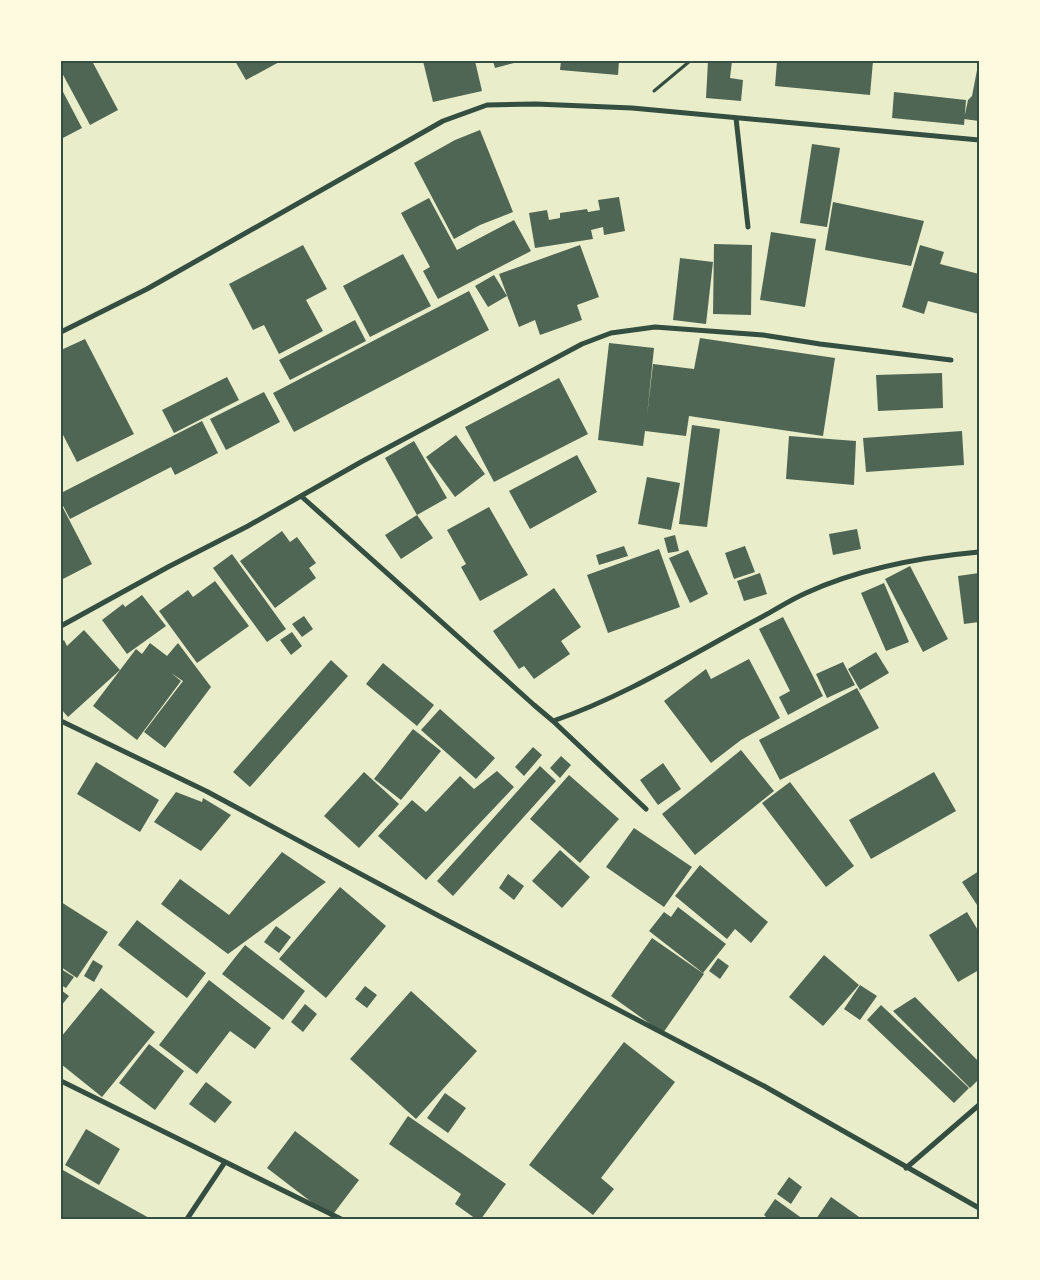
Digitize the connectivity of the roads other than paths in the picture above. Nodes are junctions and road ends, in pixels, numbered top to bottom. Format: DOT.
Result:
graph roads {
  1 [pos="736,118"];
  2 [pos="979,140"];
  3 [pos="748,228"];
  4 [pos="61,332"];
  5 [pos="951,360"];
  6 [pos="301,496"];
  7 [pos="979,552"];
  8 [pos="61,626"];
  9 [pos="61,721"];
  10 [pos="553,721"];
  11 [pos="646,810"];
  12 [pos="61,1082"];
  13 [pos="979,1105"];
  14 [pos="224,1162"];
  15 [pos="906,1168"];
  16 [pos="979,1208"];
  17 [pos="187,1219"];
  18 [pos="341,1219"];
  1 -- 2 [label="street"];
  1 -- 3 [label="street"];
  1 -- 4 [label="street"];
  5 -- 6 [label="street"];
  6 -- 8 [label="street"];
  6 -- 10 [label="street"];
  7 -- 10 [label="street"];
  9 -- 15 [label="street"];
  10 -- 11 [label="street"];
  12 -- 14 [label="street"];
  13 -- 15 [label="street"];
  14 -- 17 [label="street"];
  14 -- 18 [label="street"];
  15 -- 16 [label="street"];
}
